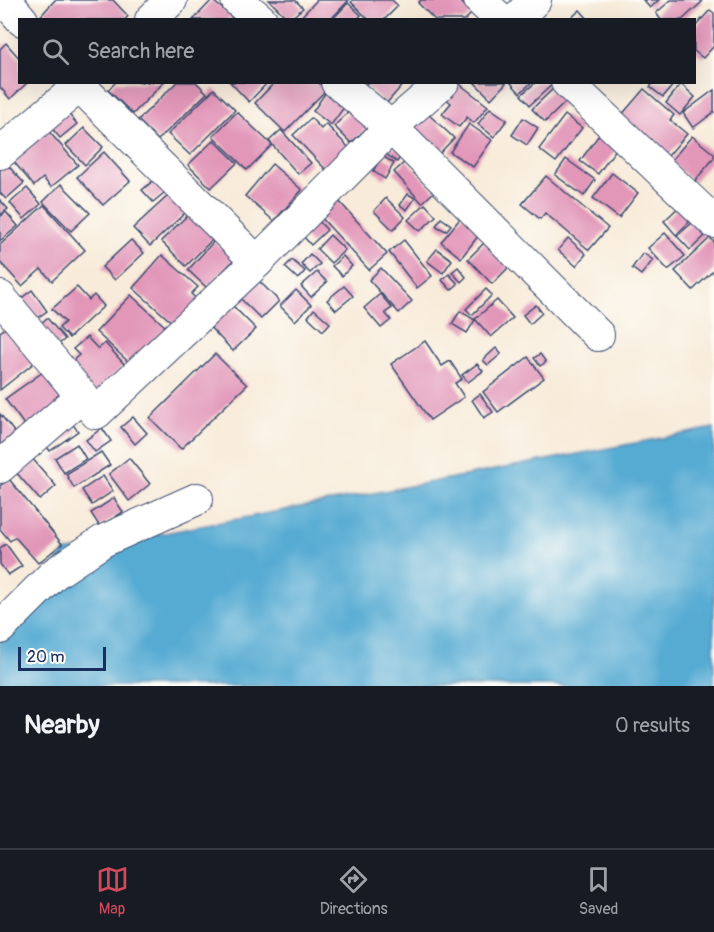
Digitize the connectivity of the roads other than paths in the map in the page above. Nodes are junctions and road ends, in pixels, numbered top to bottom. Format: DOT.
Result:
graph roads {
  1 [pos="5,0"];
  2 [pos="171,0"];
  3 [pos="237,0"];
  4 [pos="480,0"];
  5 [pos="535,0"];
  6 [pos="20,18"];
  7 [pos="153,18"];
  8 [pos="259,18"];
  9 [pos="499,18"];
  10 [pos="517,18"];
  11 [pos="80,84"];
  12 [pos="339,84"];
  13 [pos="441,84"];
  14 [pos="569,84"];
  15 [pos="391,127"];
  16 [pos="0,153"];
  17 [pos="714,222"];
  18 [pos="256,262"];
  19 [pos="0,297"];
  20 [pos="598,335"];
  21 [pos="81,397"];
  22 [pos="0,467"];
  23 [pos="197,499"];
  24 [pos="0,628"];
  1 -- 6 [label="street"];
  2 -- 7 [label="street"];
  3 -- 8 [label="street"];
  4 -- 9 [label="street"];
  5 -- 10 [label="street"];
  11 -- 16 [label="street"];
  11 -- 18 [label="street"];
  12 -- 15 [label="street"];
  13 -- 15 [label="street"];
  14 -- 17 [label="street"];
  15 -- 18 [label="street"];
  15 -- 20 [label="street"];
  18 -- 21 [label="street"];
  19 -- 21 [label="street"];
  21 -- 22 [label="street"];
  23 -- 24 [label="street"];
}
